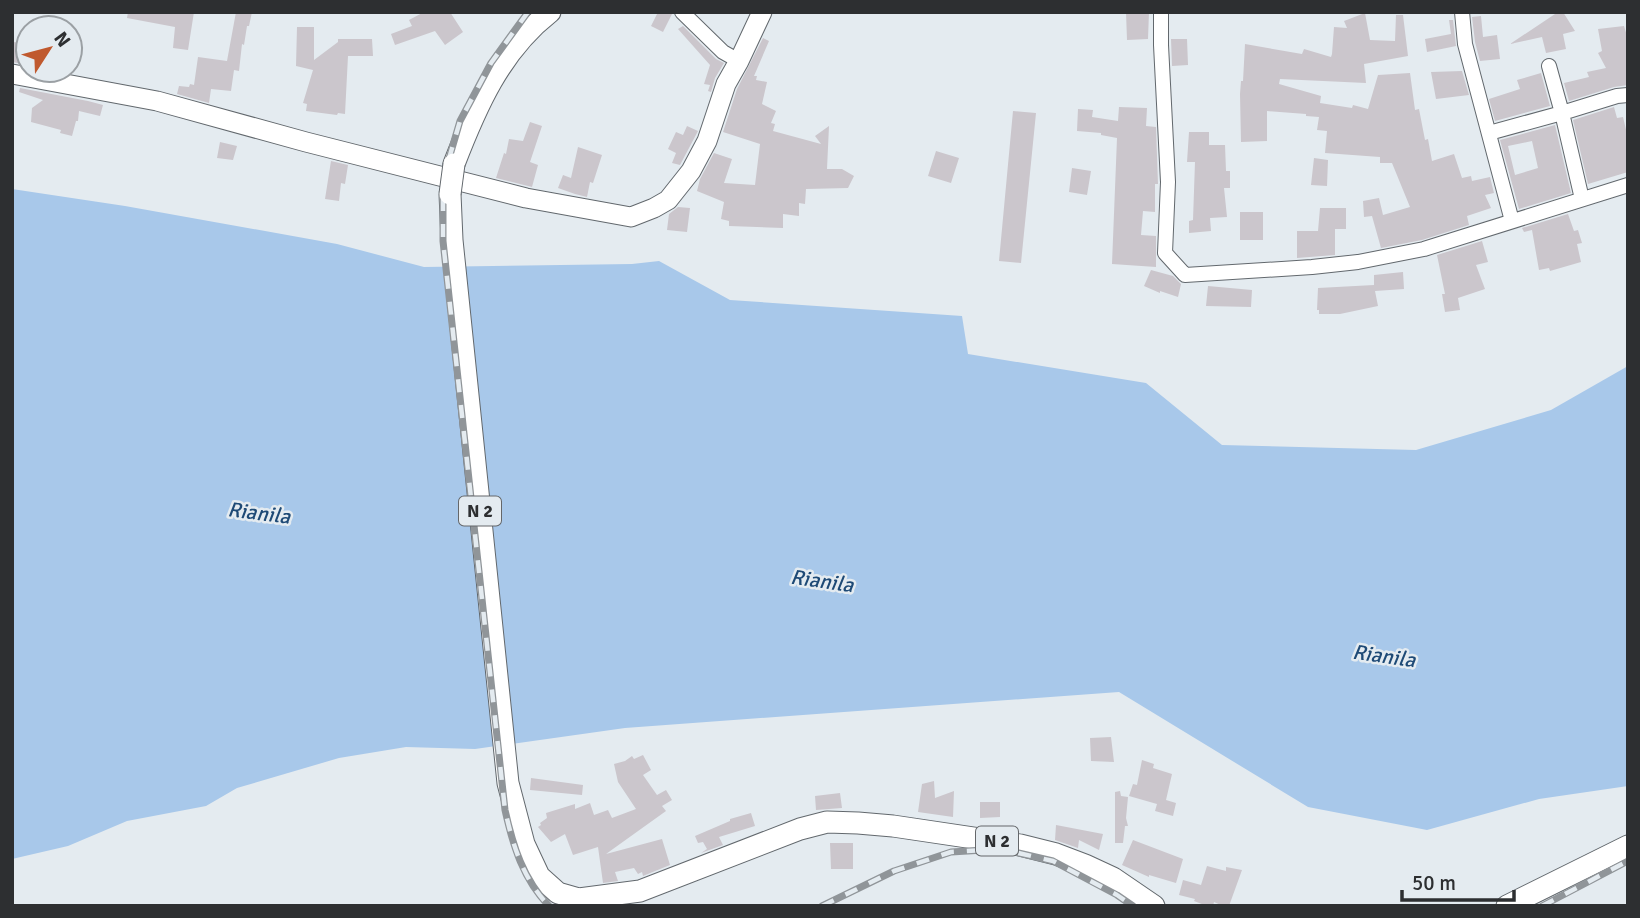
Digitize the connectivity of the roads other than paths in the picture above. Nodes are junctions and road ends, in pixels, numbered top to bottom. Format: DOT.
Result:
graph roads {
  1 [pos="550,12"];
  2 [pos="682,12"];
  3 [pos="762,12"];
  4 [pos="1161,12"];
  5 [pos="1462,12"];
  6 [pos="739,61"];
  7 [pos="1549,66"];
  8 [pos="12,74"];
  9 [pos="1628,95"];
  10 [pos="1562,113"];
  11 [pos="1489,133"];
  12 [pos="1628,185"];
  13 [pos="1582,199"];
  14 [pos="1513,221"];
  15 [pos="1628,846"];
  16 [pos="577,902"];
  17 [pos="1154,906"];
  18 [pos="1507,906"];
  1 -- 16 [label="main road, N 2, bridge"];
  2 -- 6 [label="street"];
  3 -- 6 [label="street"];
  4 -- 14 [label="street"];
  5 -- 11 [label="street"];
  6 -- 8 [label="street"];
  7 -- 10 [label="street"];
  9 -- 10 [label="street"];
  10 -- 11 [label="street"];
  10 -- 13 [label="street"];
  11 -- 14 [label="street"];
  12 -- 13 [label="street"];
  13 -- 14 [label="street"];
  15 -- 18 [label="main road"];
  16 -- 17 [label="main road, N 2"];
}
